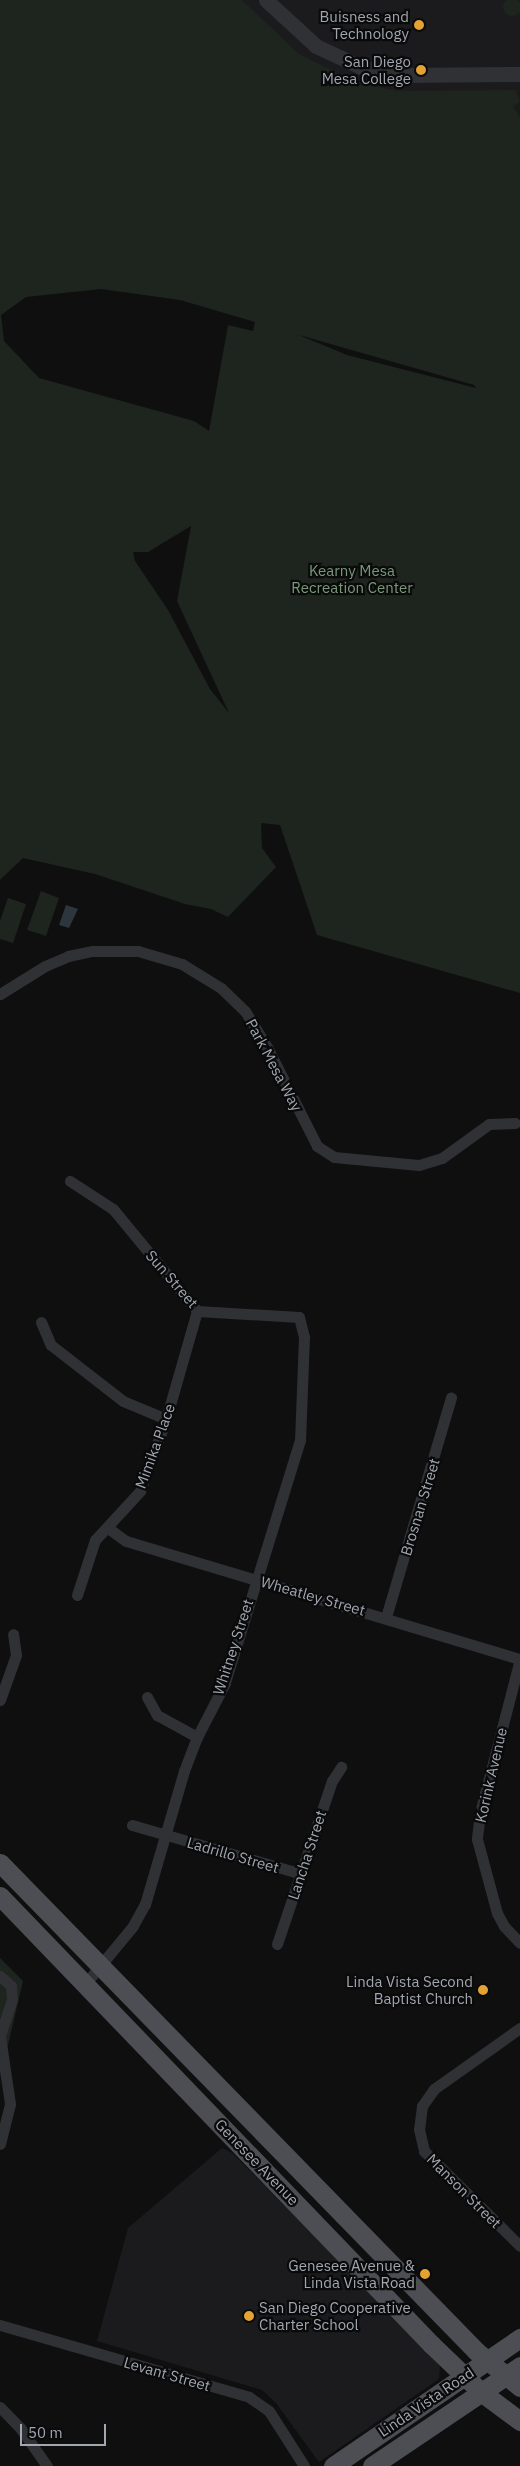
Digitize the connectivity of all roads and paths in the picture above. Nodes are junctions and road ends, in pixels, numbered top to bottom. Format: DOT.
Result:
graph roads {
  1 [pos="266,0"];
  2 [pos="520,74"];
  3 [pos="0,994"];
  4 [pos="515,1123"];
  5 [pos="70,1181"];
  6 [pos="197,1311"];
  7 [pos="299,1317"];
  8 [pos="41,1322"];
  9 [pos="451,1397"];
  10 [pos="166,1419"];
  11 [pos="108,1528"];
  12 [pos="255,1579"];
  13 [pos="77,1595"];
  14 [pos="386,1617"];
  15 [pos="13,1634"];
  16 [pos="520,1659"];
  17 [pos="147,1697"];
  18 [pos="0,1700"];
  19 [pos="197,1736"];
  20 [pos="340,1767"];
  21 [pos="132,1825"];
  22 [pos="164,1836"];
  23 [pos="0,1863"];
  24 [pos="302,1874"];
  25 [pos="0,1896"];
  26 [pos="520,1942"];
  27 [pos="277,1944"];
  28 [pos="100,1966"];
  29 [pos="0,1976"];
  30 [pos="86,1983"];
  31 [pos="520,2028"];
  32 [pos="0,2144"];
  33 [pos="520,2246"];
  34 [pos="0,2325"];
  35 [pos="520,2338"];
  36 [pos="487,2360"];
  37 [pos="464,2376"];
  38 [pos="515,2376"];
  39 [pos="481,2392"];
  40 [pos="0,2407"];
  41 [pos="520,2421"];
  42 [pos="47,2466"];
  43 [pos="304,2466"];
  44 [pos="332,2466"];
  45 [pos="372,2466"];
  1 -- 2 [label="street"];
  3 -- 4 [label="street, Park Mesa Way"];
  5 -- 6 [label="street, Sun Street"];
  6 -- 7 [label="street, Sun Street"];
  6 -- 10 [label="street, Mimika Place"];
  7 -- 12 [label="street, Whitney Street"];
  8 -- 10 [label="street"];
  9 -- 14 [label="street, Brosnan Street"];
  10 -- 11 [label="street, Mimika Place"];
  11 -- 12 [label="street, Wheatley Street"];
  11 -- 13 [label="street, Mimika Place"];
  12 -- 14 [label="street, Wheatley Street"];
  12 -- 19 [label="street, Whitney Street"];
  14 -- 16 [label="street, Wheatley Street"];
  15 -- 18 [label="street"];
  16 -- 26 [label="street, Korink Avenue"];
  17 -- 19 [label="street"];
  19 -- 22 [label="street, Whitney Street"];
  20 -- 24 [label="street, Lancha Street"];
  21 -- 22 [label="street, Ladrillo Street"];
  22 -- 24 [label="street, Ladrillo Street"];
  22 -- 28 [label="street, Whitney Street"];
  23 -- 28 [label="main road, Genesee Avenue"];
  24 -- 27 [label="street, Lancha Street"];
  25 -- 30 [label="main road, Genesee Avenue"];
  28 -- 30 [label="street, Whitney Street"];
  28 -- 36 [label="main road, Genesee Avenue"];
  29 -- 32 [label="street"];
  30 -- 37 [label="main road, Genesee Avenue"];
  31 -- 33 [label="street, Manson Street"];
  34 -- 43 [label="street, Levant Street"];
  35 -- 36 [label="main road, Linda Vista Road"];
  36 -- 37 [label="main road, Linda Vista Road"];
  36 -- 38 [label="main road, Genesee Avenue"];
  37 -- 39 [label="main road, Genesee Avenue"];
  37 -- 44 [label="main road, Linda Vista Road"];
  38 -- 39 [label="main road, Linda Vista Road"];
  39 -- 41 [label="main road, Genesee Avenue"];
  39 -- 45 [label="main road, Linda Vista Road"];
  40 -- 42 [label="street"];
}
